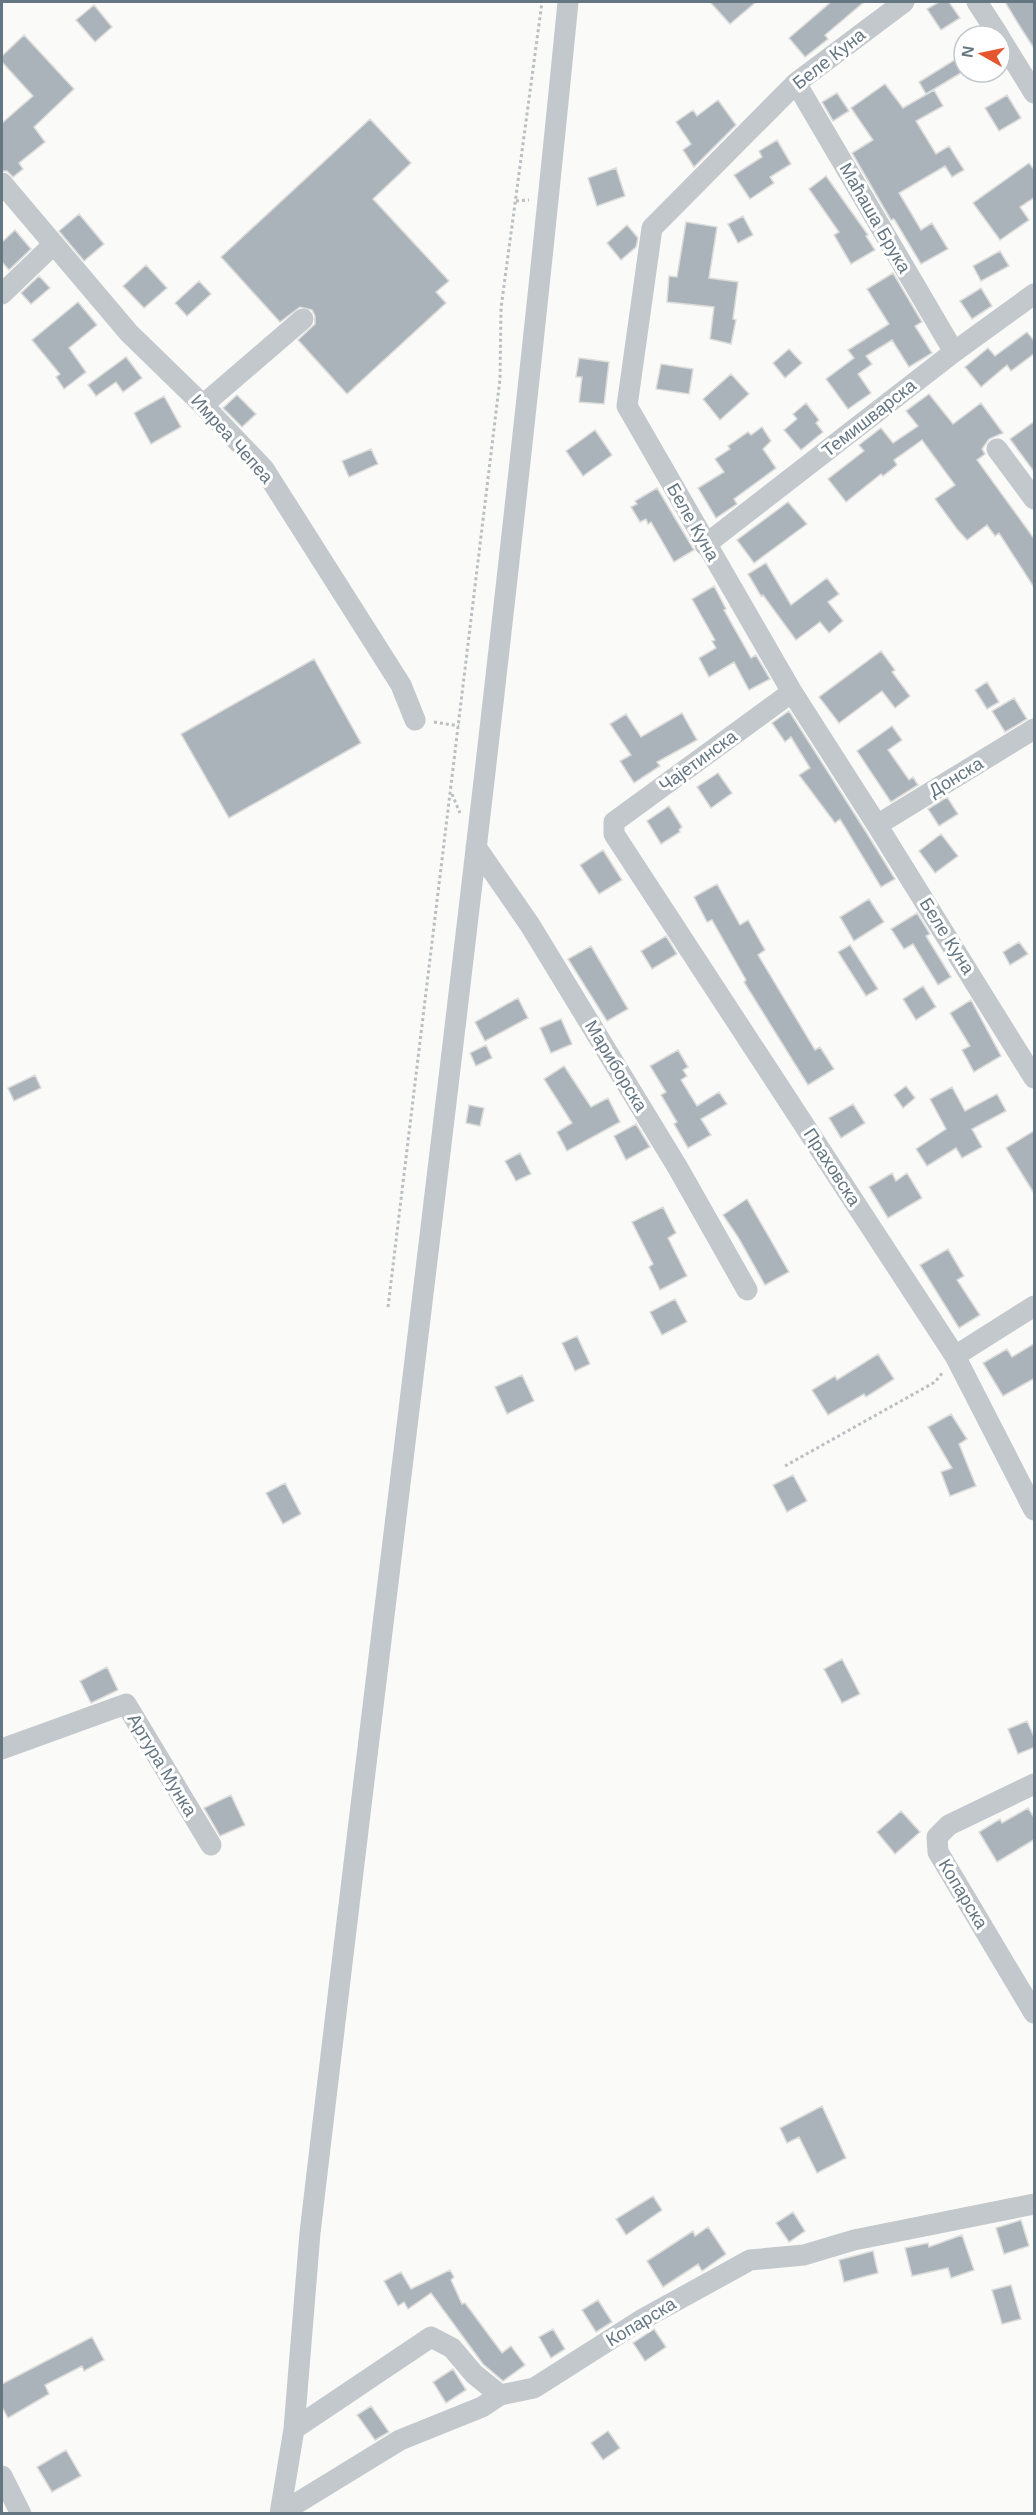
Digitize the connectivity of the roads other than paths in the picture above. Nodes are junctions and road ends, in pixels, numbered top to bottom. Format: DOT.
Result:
graph roads {
  1 [pos="568,2"];
  2 [pos="904,2"];
  3 [pos="977,2"];
  4 [pos="991,24"];
  5 [pos="1012,53"];
  6 [pos="1031,79"];
  7 [pos="796,83"];
  8 [pos="2,183"];
  9 [pos="54,244"];
  10 [pos="2,294"];
  11 [pos="1035,294"];
  12 [pos="303,319"];
  13 [pos="954,352"];
  14 [pos="203,405"];
  15 [pos="997,449"];
  16 [pos="1035,499"];
  17 [pos="705,544"];
  18 [pos="792,692"];
  19 [pos="415,720"];
  20 [pos="1035,729"];
  21 [pos="877,825"];
  22 [pos="614,834"];
  23 [pos="476,847"];
  24 [pos="1035,1078"];
  25 [pos="747,1290"];
  26 [pos="1035,1306"];
  27 [pos="955,1356"];
  28 [pos="1035,1509"];
  29 [pos="2,1749"];
  30 [pos="1035,1784"];
  31 [pos="211,1845"];
  32 [pos="1035,2013"];
  33 [pos="1035,2204"];
  34 [pos="500,2395"];
  35 [pos="294,2429"];
  36 [pos="2,2476"];
  37 [pos="280,2513"];
  38 [pos="21,2514"];
  1 -- 23 [label="street"];
  2 -- 7 [label="street, Беле Куна"];
  3 -- 4 [label="street"];
  5 -- 6 [label="street"];
  7 -- 13 [label="street, Маћаша Брука"];
  7 -- 17 [label="street, Беле Куна"];
  8 -- 9 [label="street, Имреа Чепеа"];
  9 -- 10 [label="street"];
  9 -- 14 [label="street, Имреа Чепеа"];
  11 -- 13 [label="street, Темишварска"];
  12 -- 14 [label="street"];
  13 -- 17 [label="street, Темишварска"];
  14 -- 19 [label="street, Имреа Чепеа"];
  15 -- 16 [label="street"];
  17 -- 18 [label="street, Беле Куна"];
  18 -- 21 [label="street, Беле Куна"];
  18 -- 22 [label="street, Чајетинска"];
  20 -- 21 [label="street, Донска"];
  21 -- 24 [label="street, Беле Куна"];
  22 -- 27 [label="street, Праховска"];
  23 -- 25 [label="street, Мариборска"];
  23 -- 35 [label="street"];
  26 -- 27 [label="street"];
  27 -- 28 [label="street, Праховска"];
  29 -- 31 [label="street, Артура Мунка"];
  30 -- 32 [label="street, Копарска"];
  33 -- 34 [label="street, Копарска"];
  34 -- 35 [label="street"];
  34 -- 37 [label="street, Копарска"];
  35 -- 37 [label="street"];
  36 -- 38 [label="street"];
}
